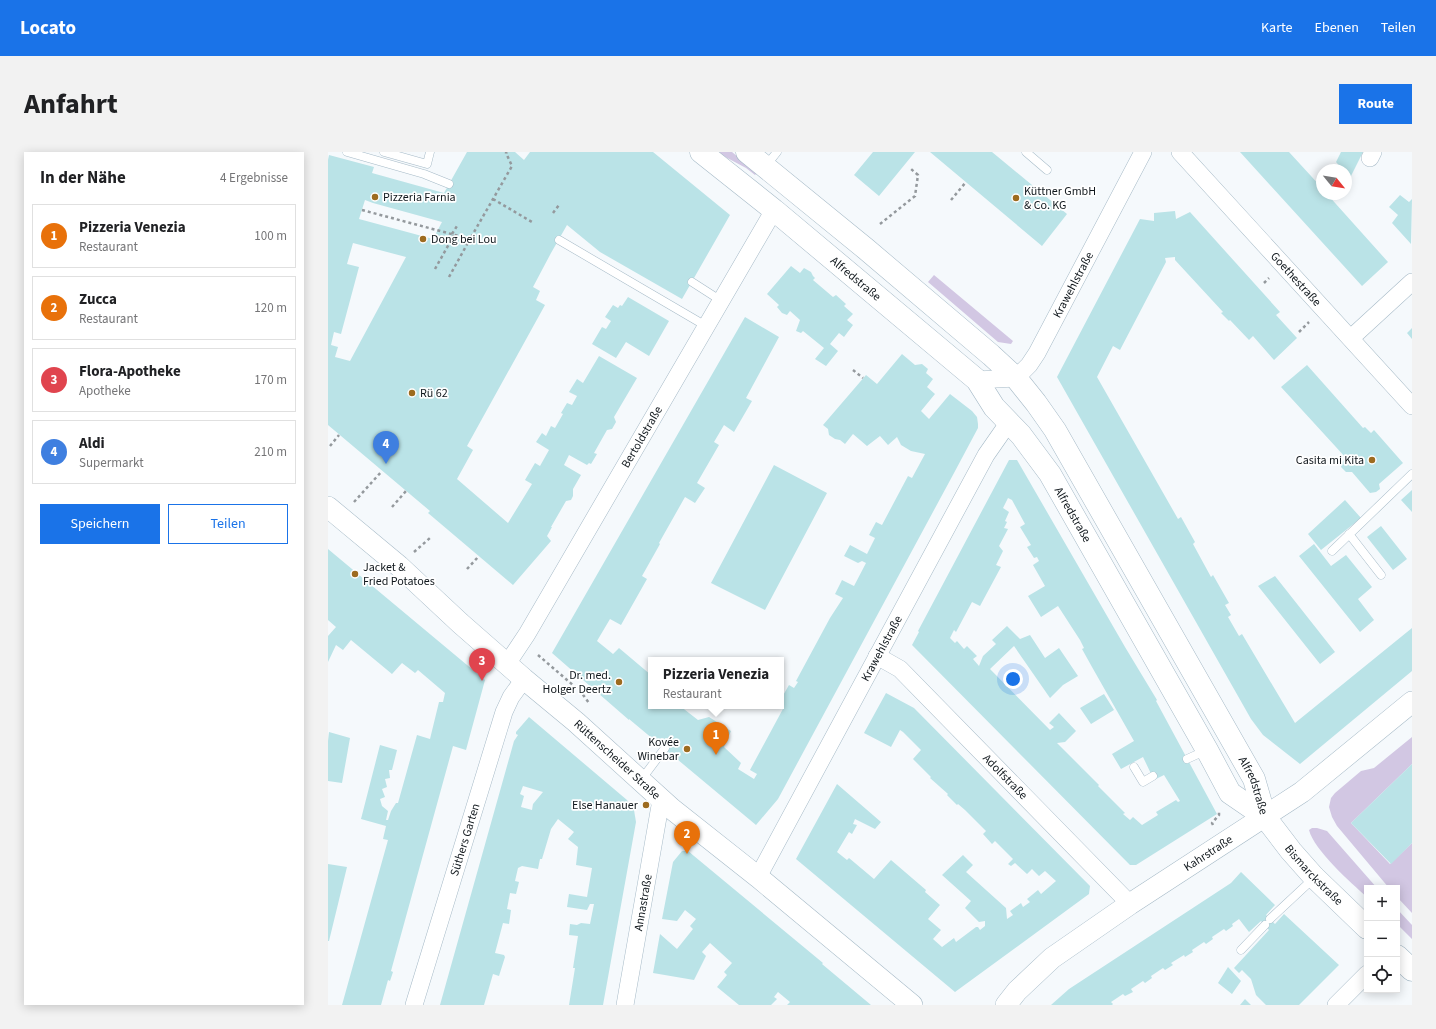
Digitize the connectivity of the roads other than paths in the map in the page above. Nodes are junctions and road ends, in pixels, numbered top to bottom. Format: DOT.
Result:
graph roads {
  1 [pos="348,152"];
  2 [pos="384,152"];
  3 [pos="430,152"];
  4 [pos="702,152"];
  5 [pos="747,152"];
  6 [pos="1026,152"];
  7 [pos="1143,152"];
  8 [pos="1180,152"];
  9 [pos="771,159"];
  10 [pos="1047,170"];
  11 [pos="449,184"];
  12 [pos="774,210"];
  13 [pos="559,240"];
  14 [pos="692,282"];
  15 [pos="1412,282"];
  16 [pos="720,300"];
  17 [pos="706,326"];
  18 [pos="1351,338"];
  19 [pos="1016,378"];
  20 [pos="977,380"];
  21 [pos="1412,406"];
  22 [pos="1009,422"];
  23 [pos="1412,474"];
  24 [pos="334,512"];
  25 [pos="1349,534"];
  26 [pos="1332,551"];
  27 [pos="1381,576"];
  28 [pos="877,656"];
  29 [pos="507,664"];
  30 [pos="524,679"];
  31 [pos="1412,702"];
  32 [pos="665,748"];
  33 [pos="1207,750"];
  34 [pos="1187,759"];
  35 [pos="1134,767"];
  36 [pos="1153,776"];
  37 [pos="641,781"];
  38 [pos="662,800"];
  39 [pos="1265,817"];
  40 [pos="758,877"];
  41 [pos="1314,878"];
  42 [pos="1130,904"];
  43 [pos="1364,925"];
  44 [pos="1241,950"];
  45 [pos="1398,957"];
  46 [pos="1412,970"];
  47 [pos="1364,977"];
  48 [pos="414,1005"];
  49 [pos="625,1005"];
  50 [pos="912,1005"];
  51 [pos="1006,1005"];
  52 [pos="1336,1005"];
  1 -- 11 [label="lane"];
  2 -- 3 [label="lane"];
  4 -- 12 [label="main road, Alfredstraße"];
  5 -- 9 [label="main road, Alfredstraße"];
  6 -- 10 [label="lane"];
  7 -- 19 [label="street, Krawehlstraße"];
  8 -- 18 [label="street, Goethestraße"];
  9 -- 19 [label="main road, Alfredstraße"];
  12 -- 16 [label="street, Bertoldstraße"];
  12 -- 20 [label="main road, Alfredstraße"];
  13 -- 17 [label="lane"];
  14 -- 16 [label="lane"];
  15 -- 18 [label="street"];
  16 -- 17 [label="street, Bertoldstraße"];
  17 -- 29 [label="street, Bertoldstraße"];
  18 -- 21 [label="street, Goethestraße"];
  19 -- 20 [label="street"];
  19 -- 39 [label="main road, Alfredstraße"];
  20 -- 22 [label="main road, Alfredstraße"];
  22 -- 28 [label="street, Krawehlstraße"];
  22 -- 33 [label="main road, Alfredstraße"];
  23 -- 25 [label="lane"];
  24 -- 29 [label="street, Rüttenscheider Straße"];
  25 -- 26 [label="lane"];
  25 -- 27 [label="lane"];
  28 -- 40 [label="street, Krawehlstraße"];
  28 -- 42 [label="street, Adolfstraße"];
  29 -- 30 [label="street, Rüttenscheider Straße"];
  30 -- 37 [label="street, Rüttenscheider Straße"];
  30 -- 48 [label="street, Süthers Garten"];
  31 -- 39 [label="street, Kahrstraße"];
  32 -- 37 [label="lane"];
  33 -- 34 [label="lane"];
  33 -- 39 [label="main road, Alfredstraße"];
  35 -- 36 [label="lane"];
  37 -- 38 [label="street, Rüttenscheider Straße"];
  38 -- 40 [label="street, Rüttenscheider Straße"];
  38 -- 49 [label="street, Annastraße"];
  39 -- 41 [label="main road, Bismarckstraße"];
  39 -- 42 [label="street, Kahrstraße"];
  40 -- 50 [label="street, Rüttenscheider Straße"];
  41 -- 43 [label="main road, Bismarckstraße"];
  41 -- 44 [label="lane"];
  42 -- 51 [label="street, Kahrstraße"];
  45 -- 46 [label="main road"];
  47 -- 52 [label="street"];
}
